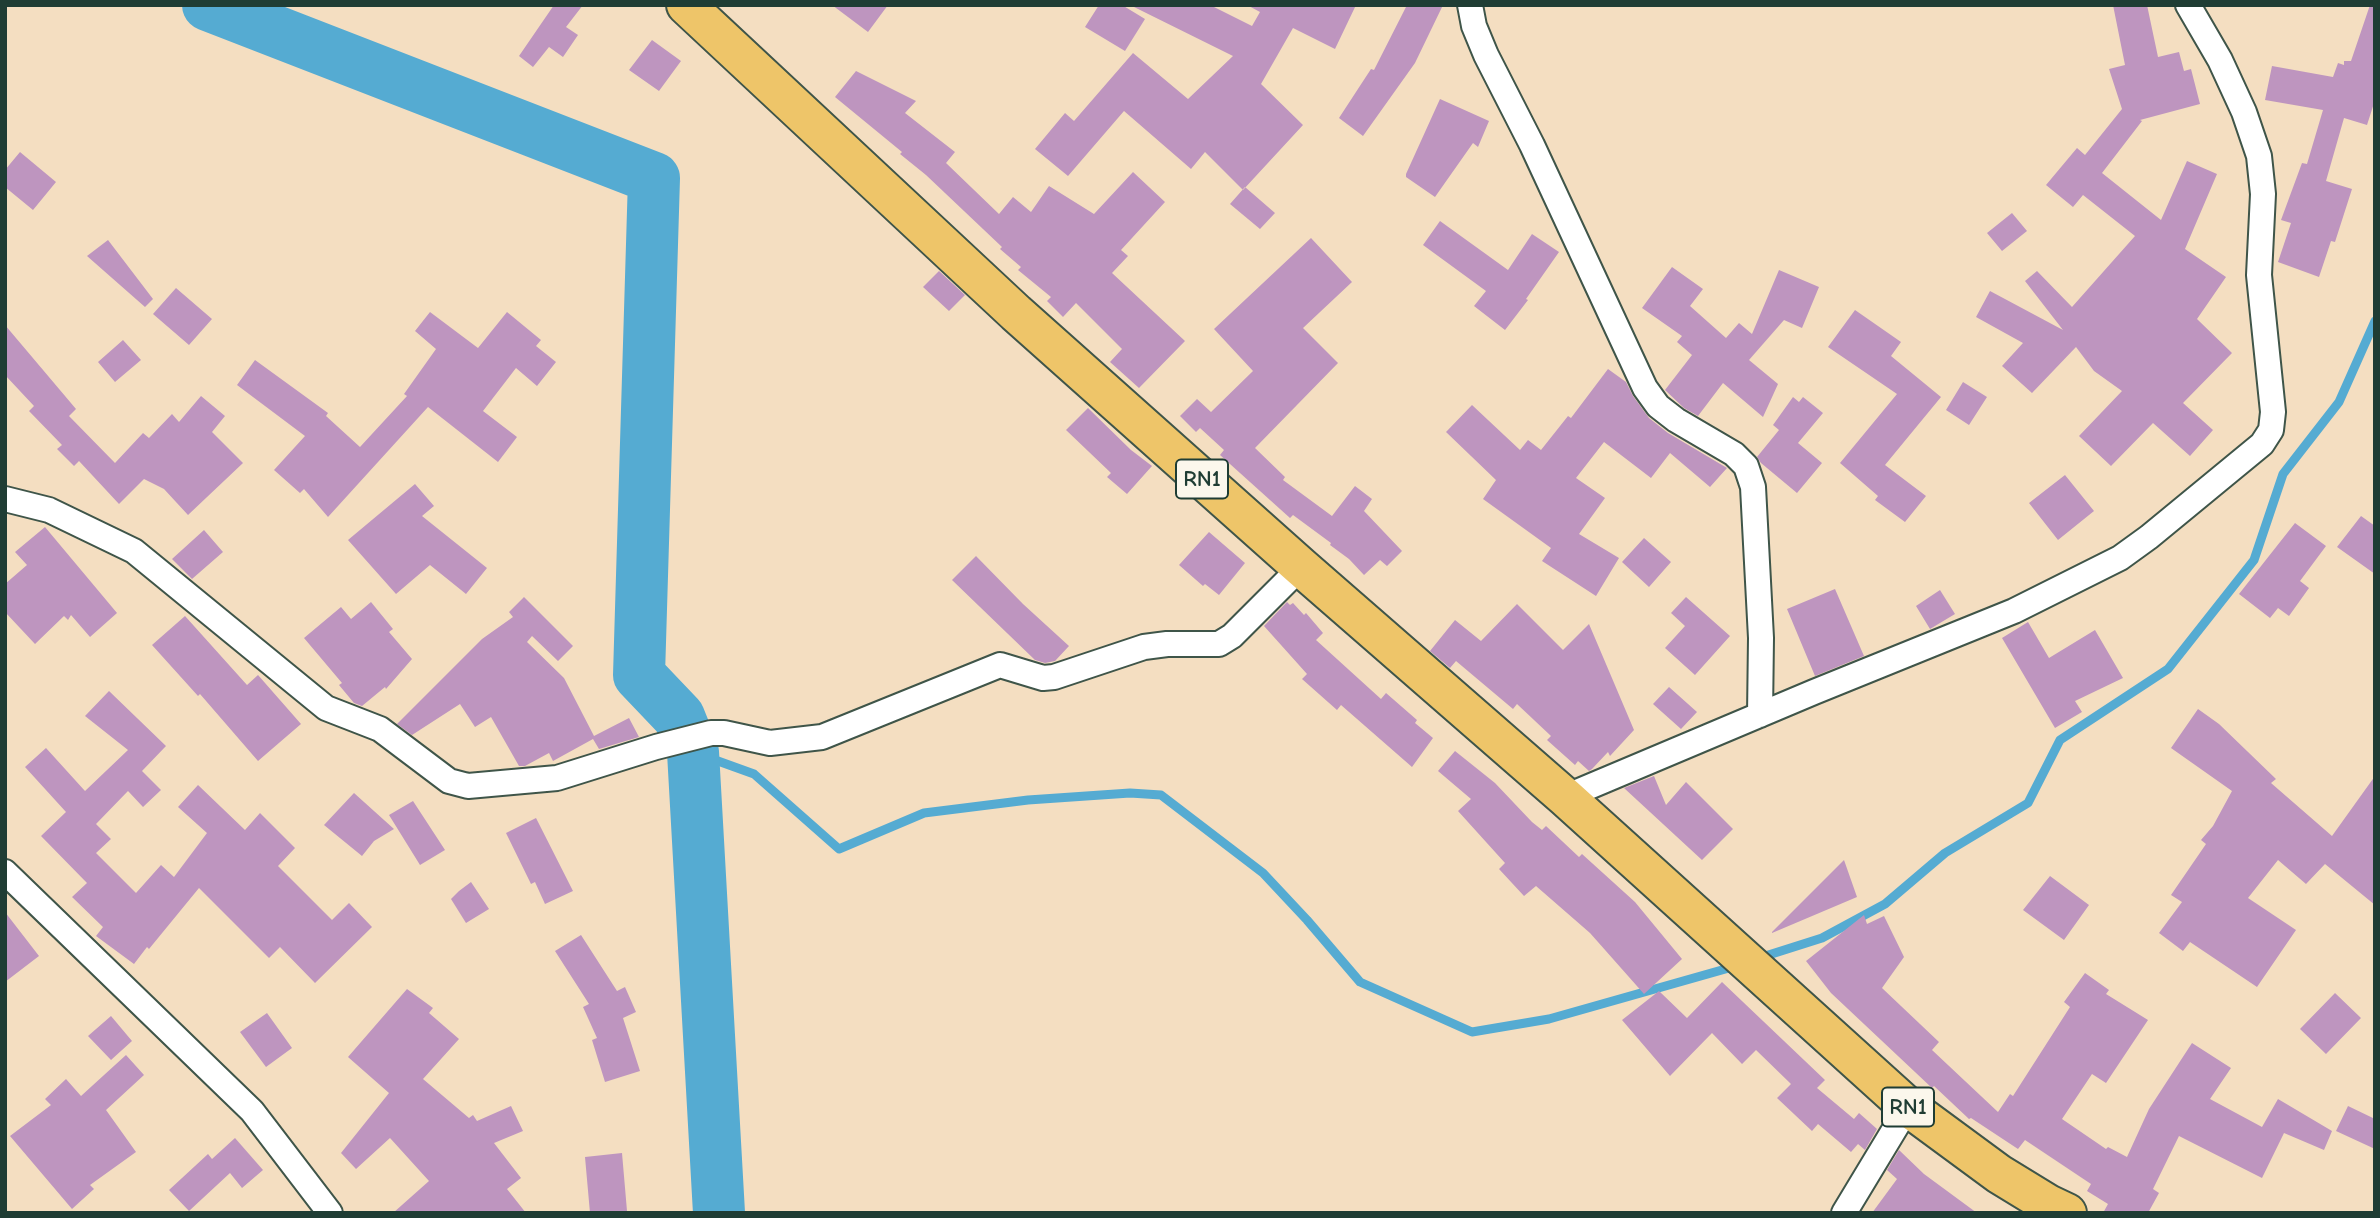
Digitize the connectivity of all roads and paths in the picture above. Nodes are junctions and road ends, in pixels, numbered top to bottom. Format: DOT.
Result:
graph roads {
  1 [pos="686,5"];
  2 [pos="1470,5"];
  3 [pos="2188,5"];
  4 [pos="5,499"];
  5 [pos="1301,567"];
  6 [pos="1760,715"];
  7 [pos="1565,797"];
  8 [pos="5,872"];
  9 [pos="1908,1107"];
  10 [pos="330,1213"];
  11 [pos="1844,1213"];
  12 [pos="2067,1213"];
  1 -- 5 [label="highway, RN1"];
  2 -- 6 [label="street"];
  3 -- 6 [label="street"];
  4 -- 5 [label="street"];
  5 -- 7 [label="highway, RN1"];
  6 -- 7 [label="street"];
  7 -- 9 [label="highway, RN1"];
  8 -- 10 [label="street"];
  9 -- 11 [label="street"];
  9 -- 12 [label="highway, RN1"];
}
